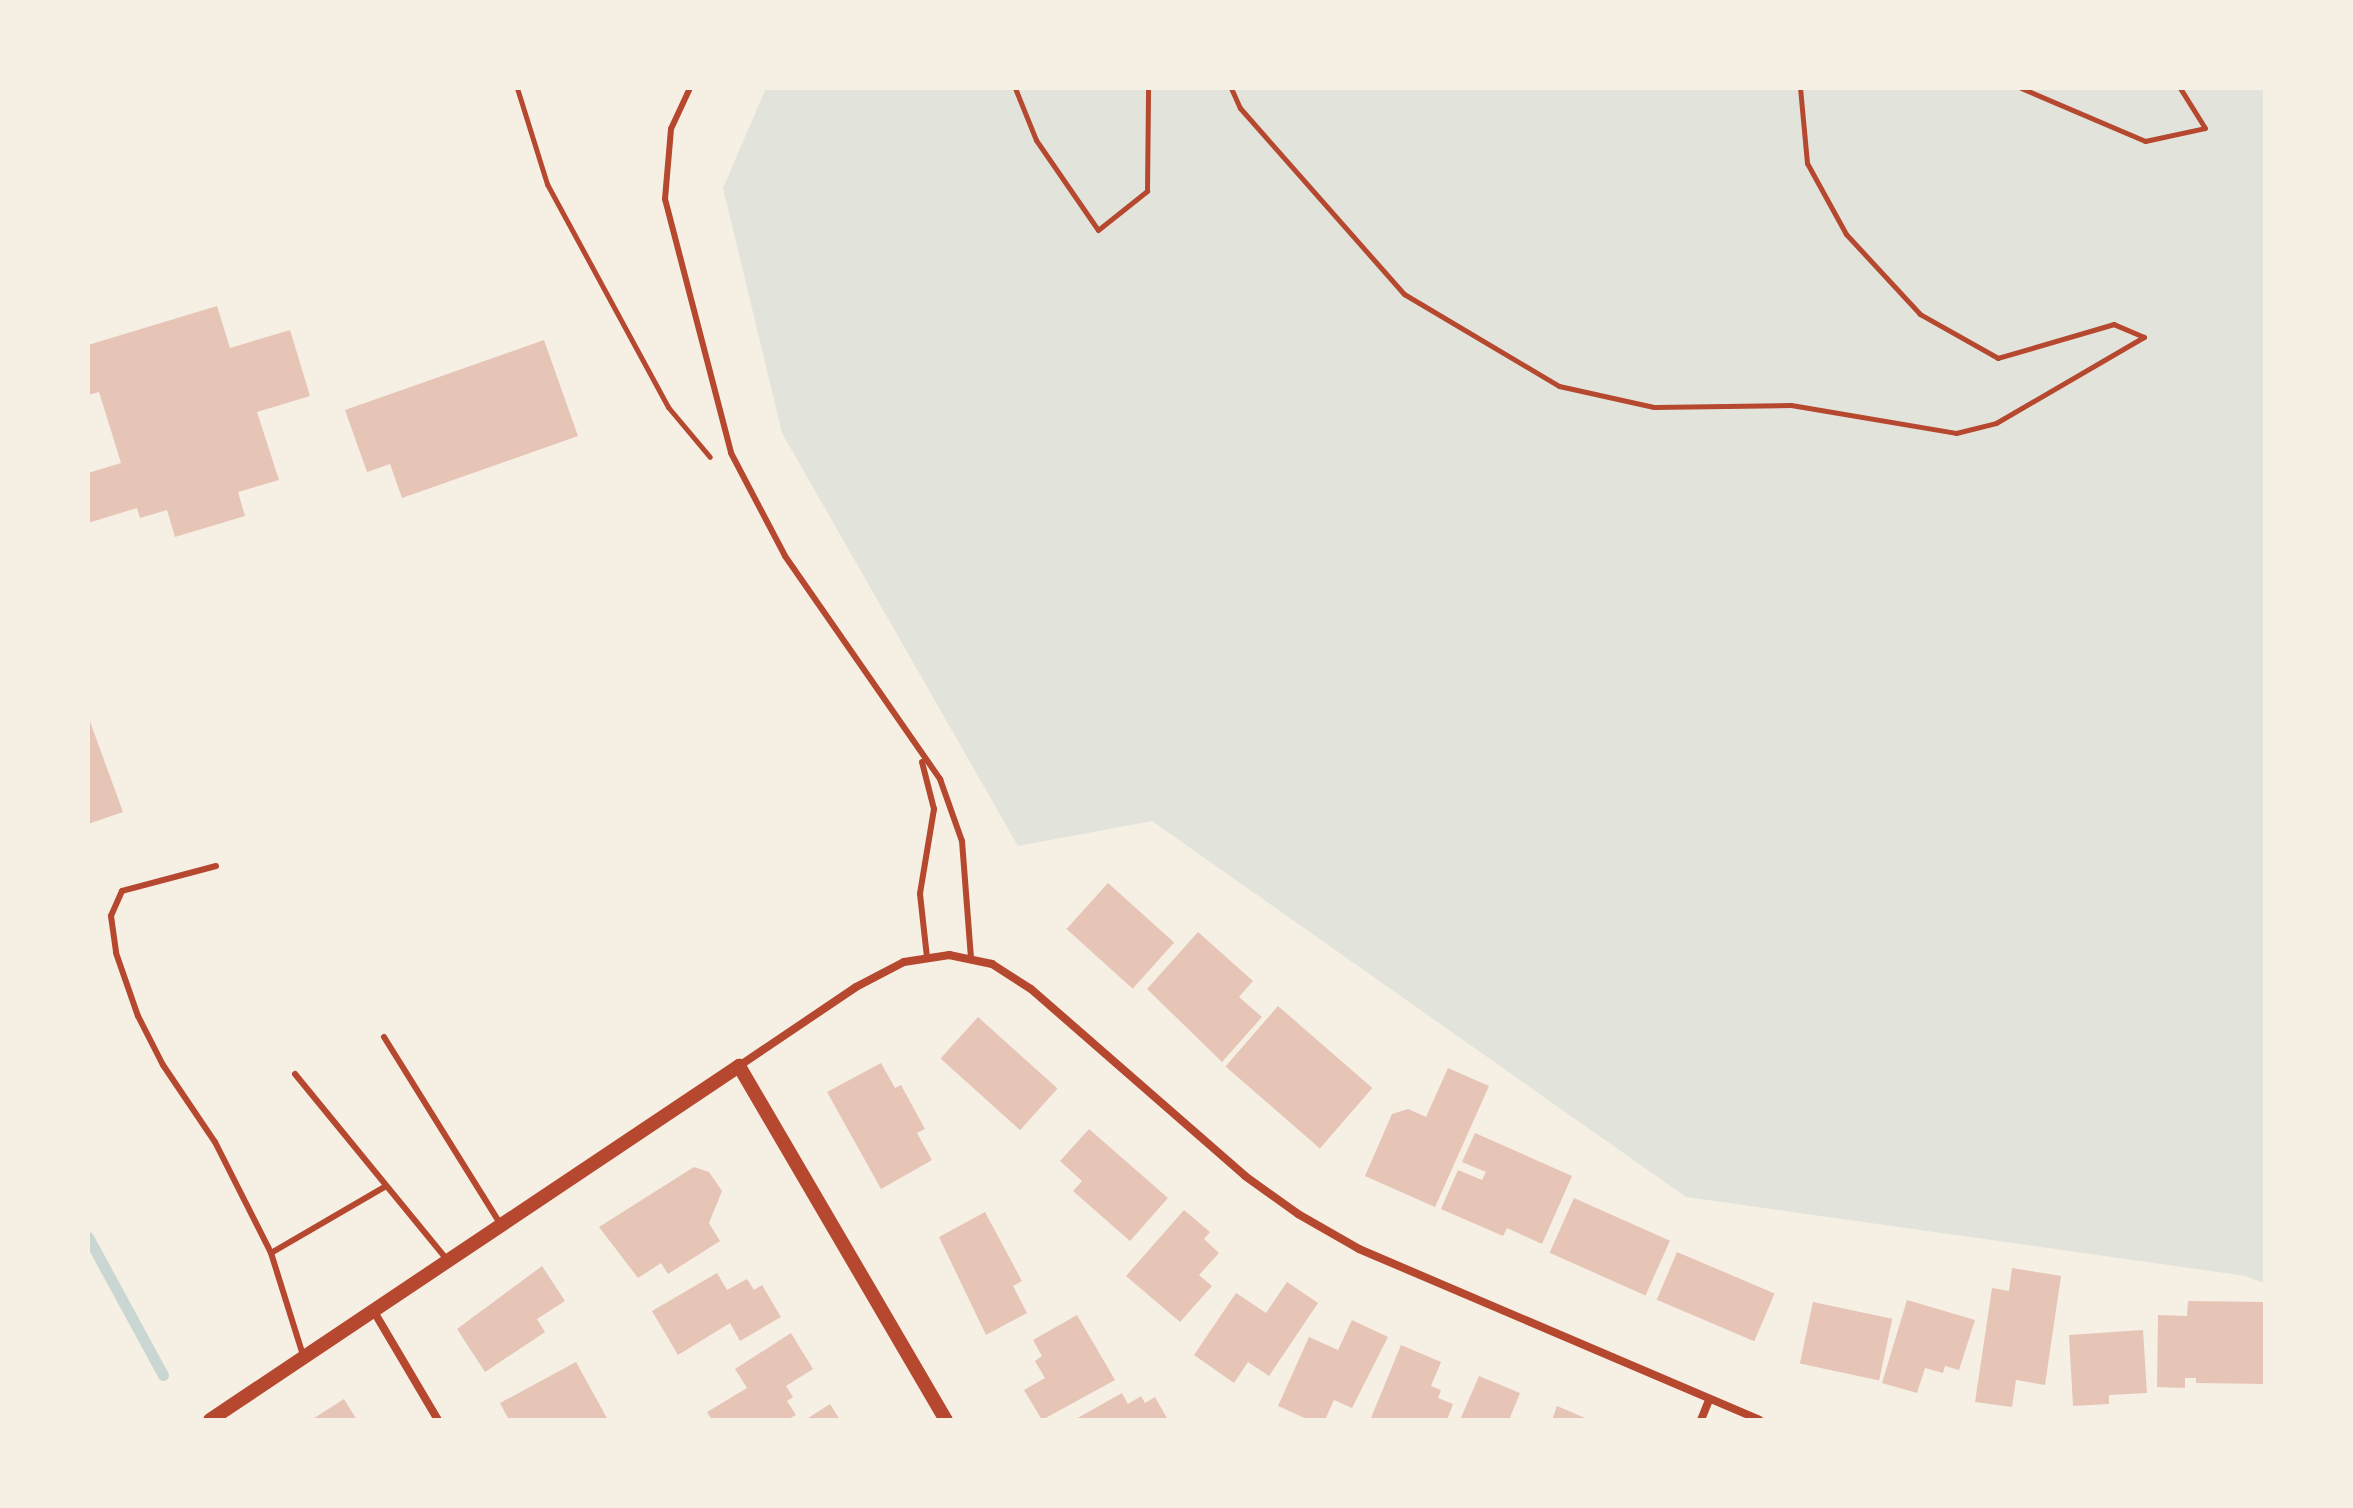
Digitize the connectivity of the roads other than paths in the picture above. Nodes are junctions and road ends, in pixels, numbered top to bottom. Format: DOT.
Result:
graph roads {
  1 [pos="690,88"];
  2 [pos="917,751"];
  3 [pos="216,866"];
  4 [pos="927,957"];
  5 [pos="971,957"];
  6 [pos="384,1037"];
  7 [pos="739,1066"];
  8 [pos="295,1074"];
  9 [pos="386,1186"];
  10 [pos="501,1225"];
  11 [pos="271,1253"];
  12 [pos="448,1261"];
  13 [pos="373,1310"];
  14 [pos="304,1357"];
  15 [pos="1709,1400"];
  16 [pos="210,1420"];
  17 [pos="438,1420"];
  18 [pos="946,1420"];
  19 [pos="1701,1420"];
  20 [pos="1759,1420"];
  1 -- 2 [label="lane"];
  2 -- 4 [label="lane"];
  2 -- 5 [label="lane"];
  3 -- 11 [label="lane"];
  4 -- 5 [label="street"];
  4 -- 7 [label="street"];
  5 -- 15 [label="street"];
  6 -- 10 [label="lane"];
  7 -- 10 [label="street"];
  7 -- 18 [label="street"];
  8 -- 9 [label="lane"];
  9 -- 11 [label="lane"];
  9 -- 12 [label="lane"];
  10 -- 12 [label="street"];
  11 -- 14 [label="lane"];
  12 -- 13 [label="street"];
  13 -- 14 [label="street"];
  13 -- 17 [label="street"];
  14 -- 16 [label="street"];
  15 -- 19 [label="street"];
  15 -- 20 [label="street"];
}
